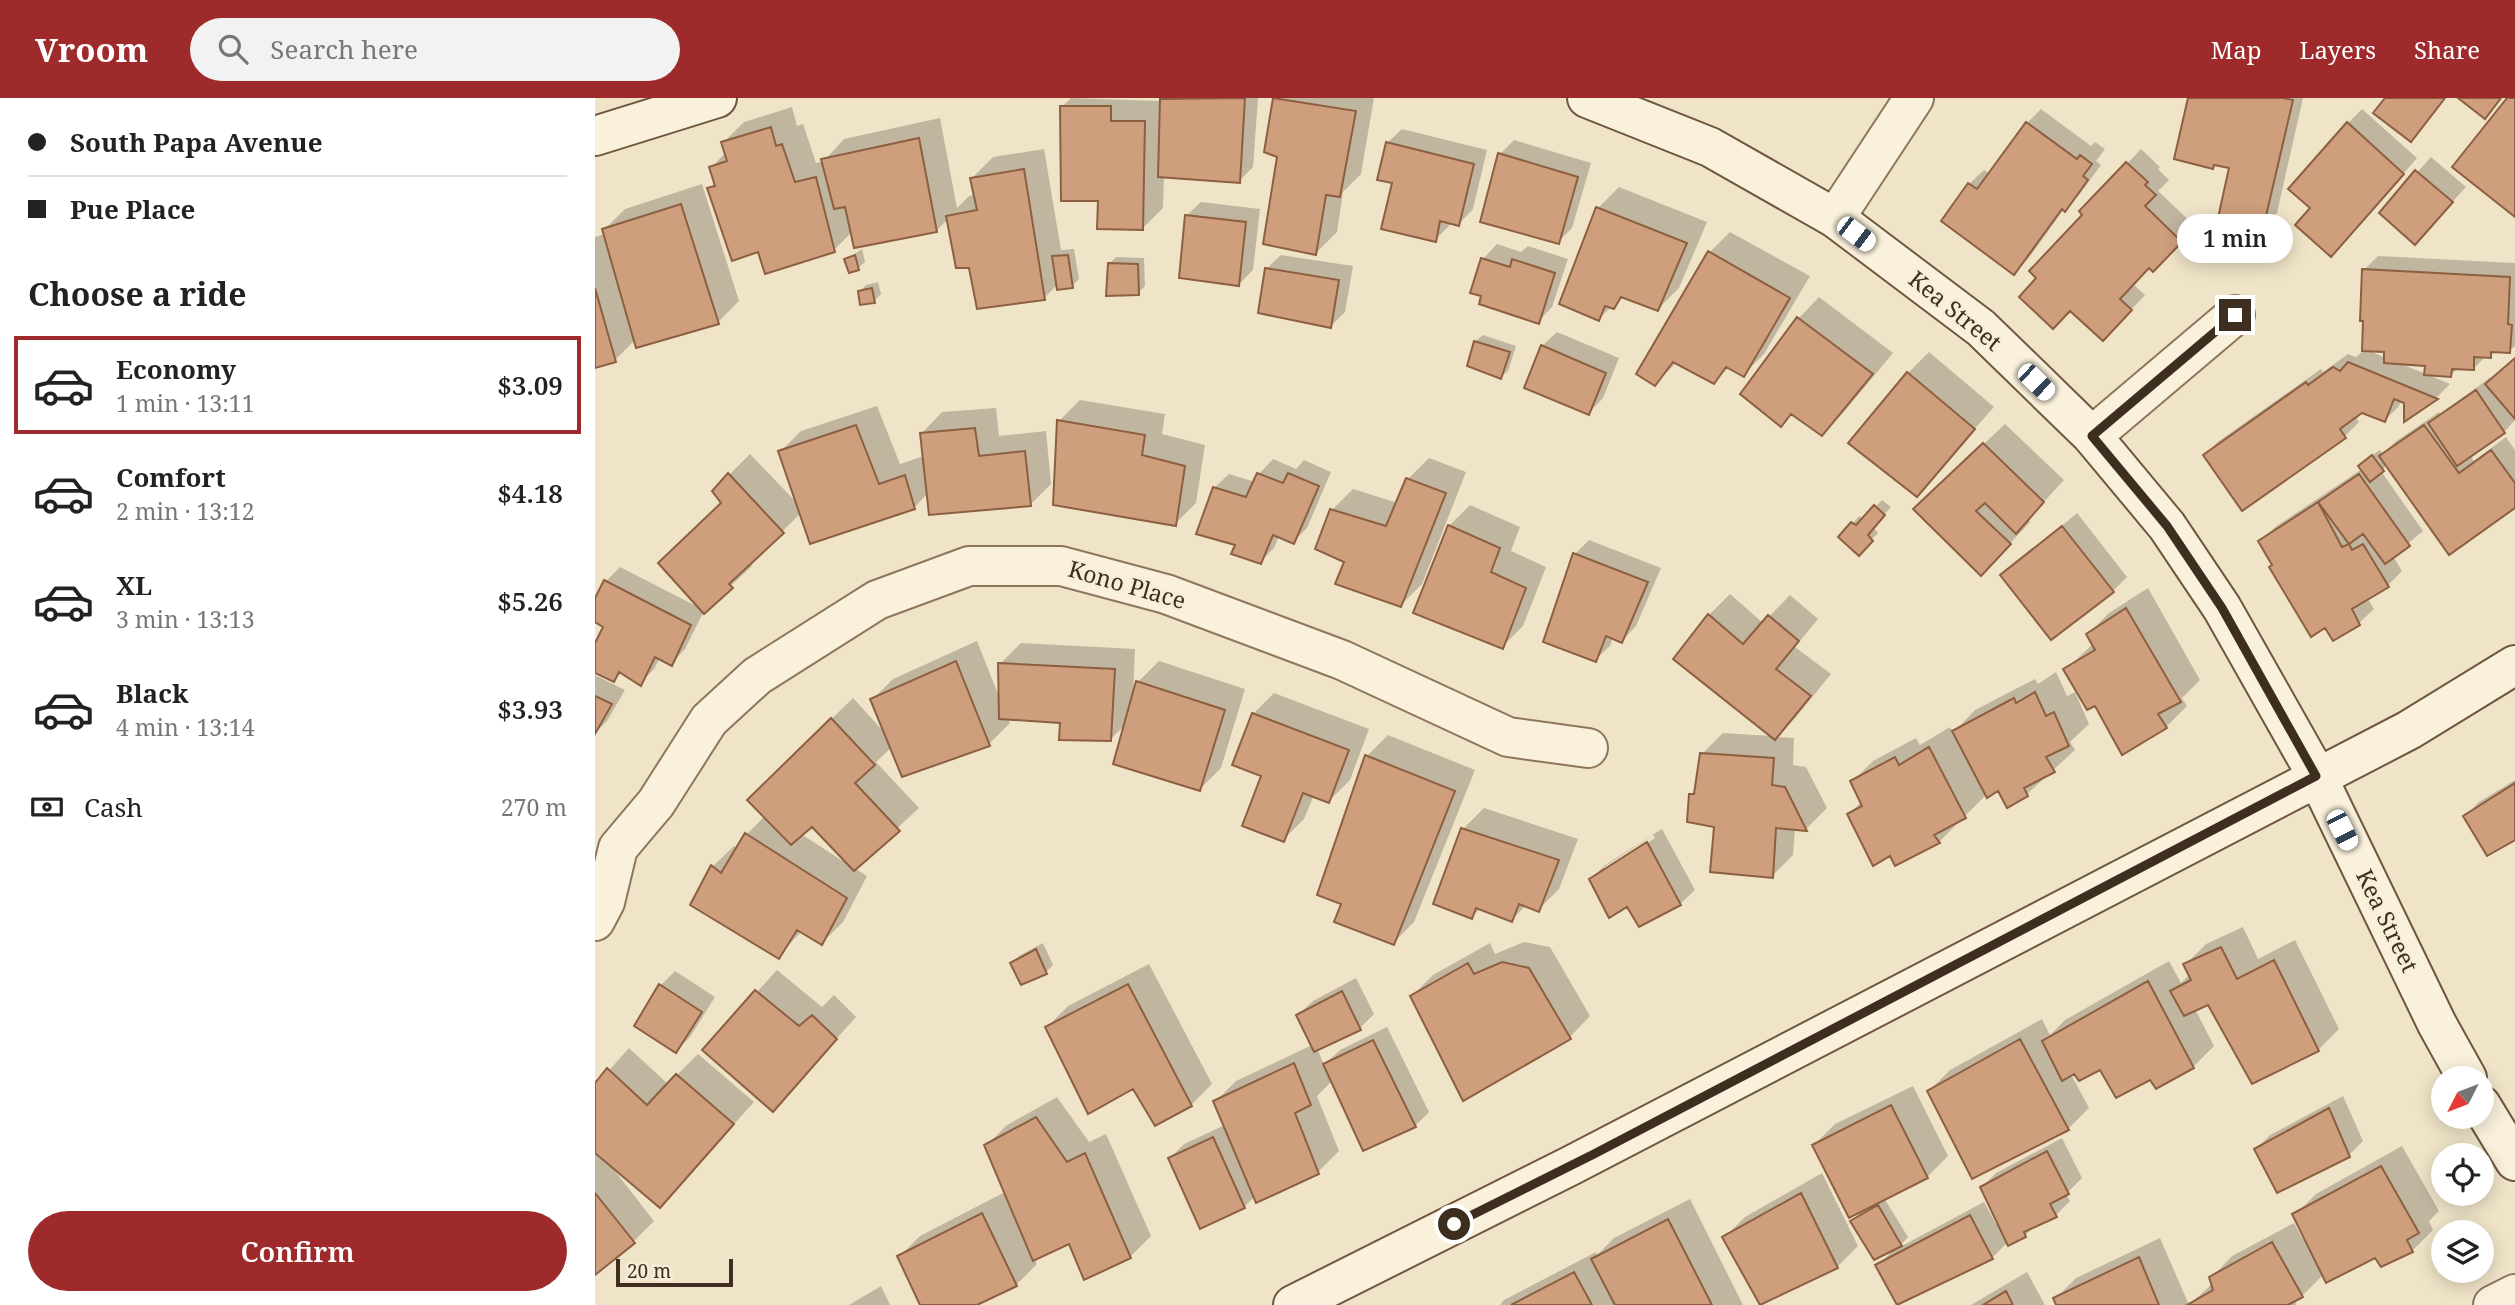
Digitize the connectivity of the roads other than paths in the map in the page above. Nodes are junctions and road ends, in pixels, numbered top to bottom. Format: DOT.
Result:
graph roads {
  1 [pos="717,98"];
  2 [pos="1587,98"];
  3 [pos="1914,98"];
  4 [pos="595,136"];
  5 [pos="1835,218"];
  6 [pos="2235,315"];
  7 [pos="2092,436"];
  8 [pos="2515,665"];
  9 [pos="1588,748"];
  10 [pos="2316,776"];
  11 [pos="606,844"];
  12 [pos="595,921"];
  13 [pos="2460,1066"];
  14 [pos="2494,1126"];
  15 [pos="2515,1161"];
  16 [pos="2515,1294"];
  17 [pos="1293,1305"];
  18 [pos="2493,1305"];
  1 -- 4 [label="street"];
  2 -- 5 [label="street, Kea Street"];
  3 -- 5 [label="street"];
  5 -- 7 [label="street, Kea Street"];
  6 -- 7 [label="street"];
  7 -- 10 [label="street, Kea Street"];
  8 -- 10 [label="street"];
  9 -- 11 [label="street, Kono Place"];
  10 -- 13 [label="street, Kea Street"];
  10 -- 17 [label="street"];
  11 -- 12 [label="street, Kono Place"];
  14 -- 15 [label="street"];
  16 -- 18 [label="street"];
}
